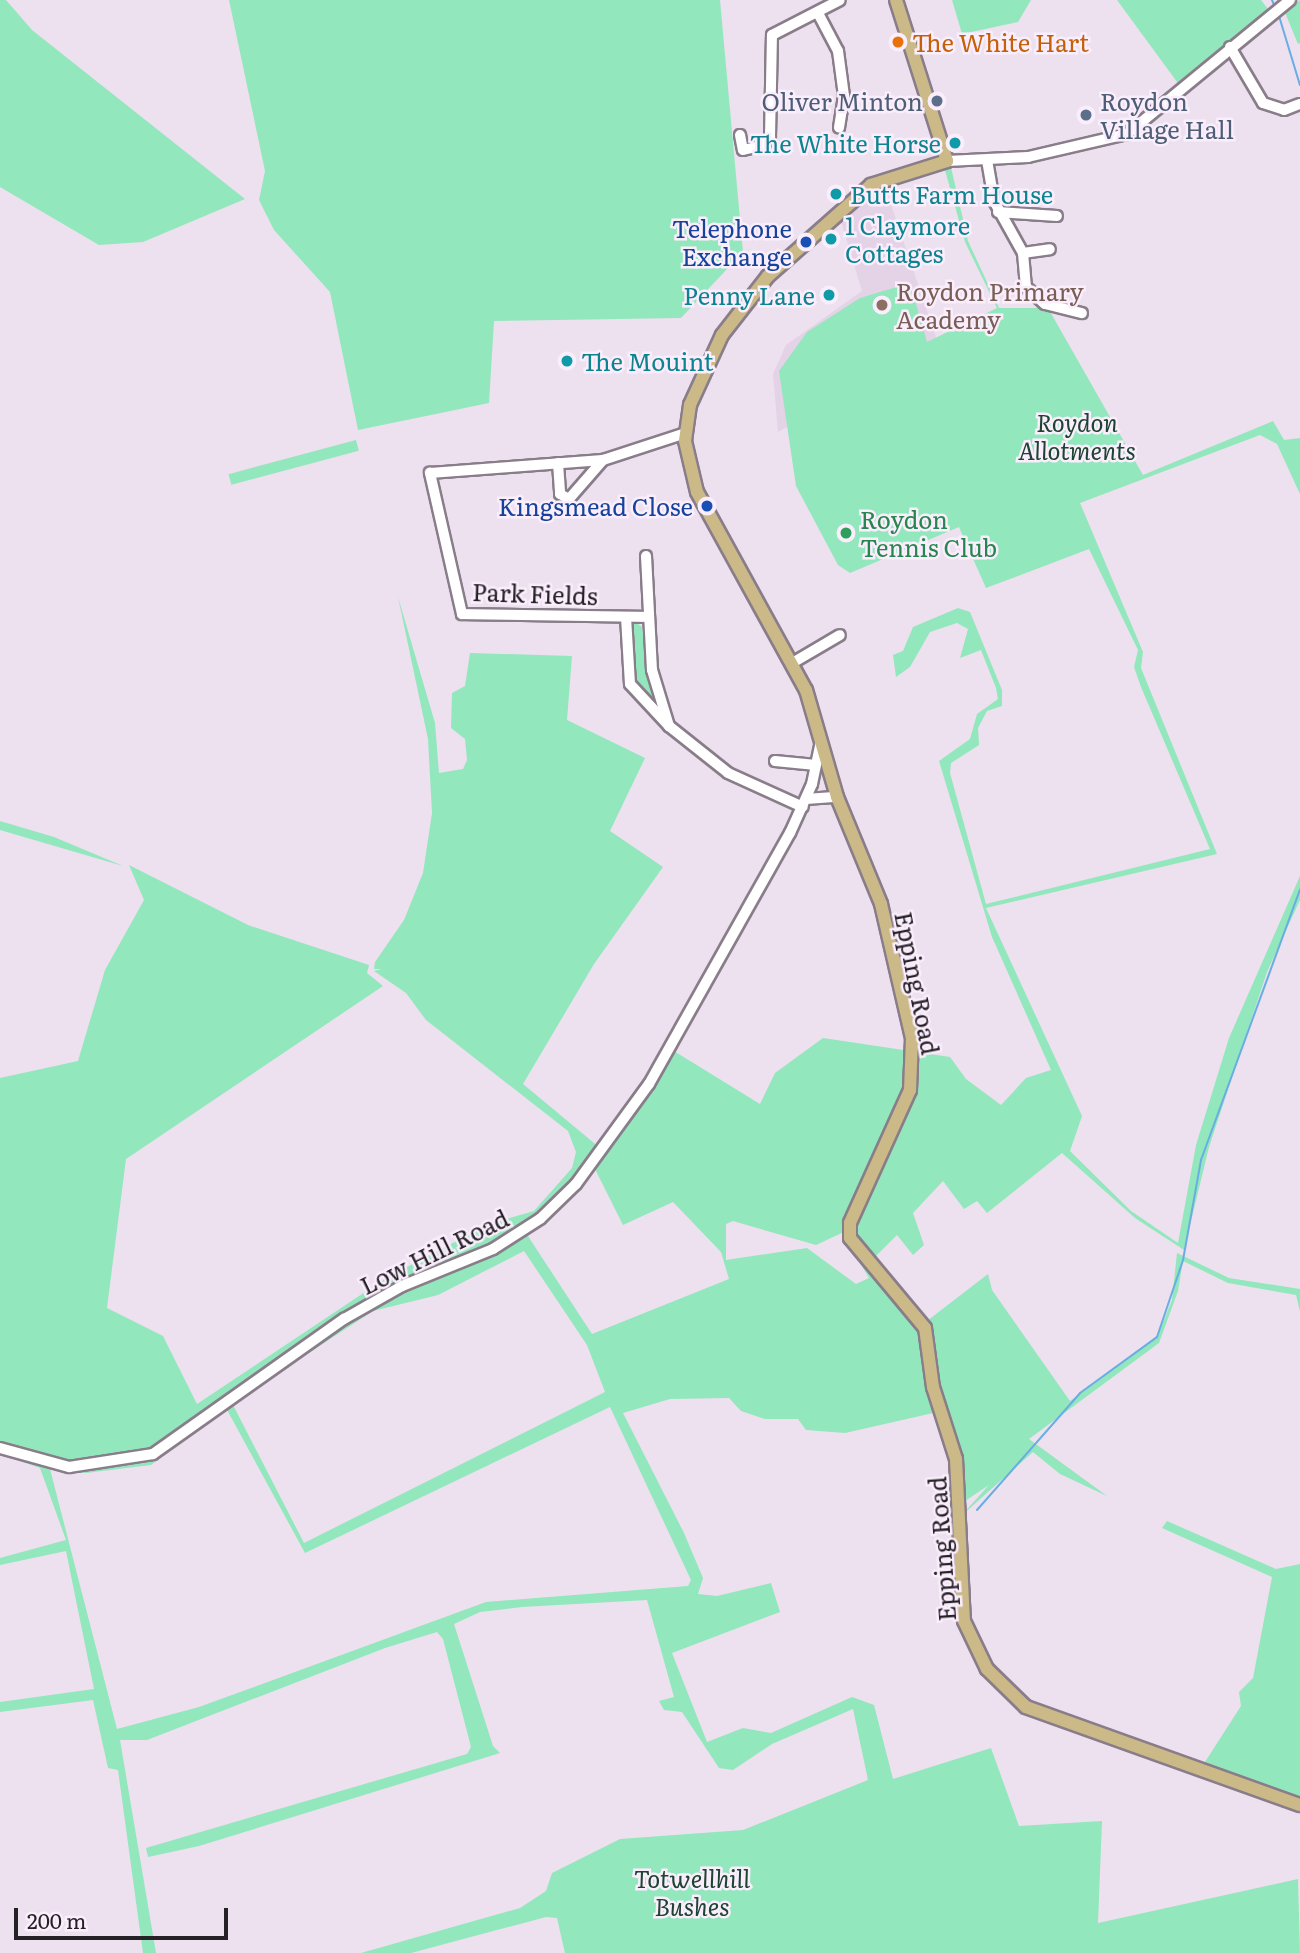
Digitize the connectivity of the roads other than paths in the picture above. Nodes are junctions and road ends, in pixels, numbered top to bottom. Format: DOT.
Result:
graph roads {
  1 [pos="841,0"];
  2 [pos="896,0"];
  3 [pos="1290,0"];
  4 [pos="819,15"];
  5 [pos="1230,47"];
  6 [pos="1300,104"];
  7 [pos="838,128"];
  8 [pos="740,135"];
  9 [pos="987,160"];
  10 [pos="947,161"];
  11 [pos="998,212"];
  12 [pos="1057,216"];
  13 [pos="1050,249"];
  14 [pos="1023,253"];
  15 [pos="1082,313"];
  16 [pos="686,433"];
  17 [pos="603,460"];
  18 [pos="558,463"];
  19 [pos="646,556"];
  20 [pos="626,617"];
  21 [pos="647,617"];
  22 [pos="840,635"];
  23 [pos="794,662"];
  24 [pos="663,699"];
  25 [pos="649,708"];
  26 [pos="669,726"];
  27 [pos="821,740"];
  28 [pos="775,761"];
  29 [pos="816,765"];
  30 [pos="837,797"];
  31 [pos="804,803"];
  32 [pos="0,1448"];
  33 [pos="1300,1805"];
  1 -- 4 [label="street"];
  2 -- 10 [label="main road"];
  3 -- 5 [label="street"];
  4 -- 7 [label="street"];
  4 -- 8 [label="street"];
  5 -- 6 [label="street"];
  5 -- 9 [label="street"];
  9 -- 10 [label="street"];
  9 -- 11 [label="street"];
  10 -- 16 [label="main road, Epping Road"];
  11 -- 12 [label="street"];
  11 -- 14 [label="street"];
  13 -- 14 [label="street"];
  14 -- 15 [label="street"];
  16 -- 17 [label="street"];
  16 -- 23 [label="main road, Epping Road"];
  17 -- 18 [label="street"];
  17 -- 18 [label="street"];
  18 -- 20 [label="street, Park Fields"];
  19 -- 21 [label="street"];
  20 -- 21 [label="street, Park Fields"];
  20 -- 25 [label="street, Park Fields"];
  21 -- 24 [label="street"];
  22 -- 23 [label="street"];
  23 -- 27 [label="main road, Epping Road"];
  24 -- 25 [label="street"];
  24 -- 26 [label="street"];
  25 -- 26 [label="street, Park Fields"];
  26 -- 31 [label="street, Park Fields"];
  27 -- 29 [label="street, Low Hill Road"];
  27 -- 30 [label="main road, Epping Road"];
  28 -- 29 [label="street"];
  29 -- 31 [label="street, Low Hill Road"];
  30 -- 31 [label="street"];
  30 -- 33 [label="main road, Epping Road"];
  31 -- 32 [label="street, Low Hill Road"];
}
